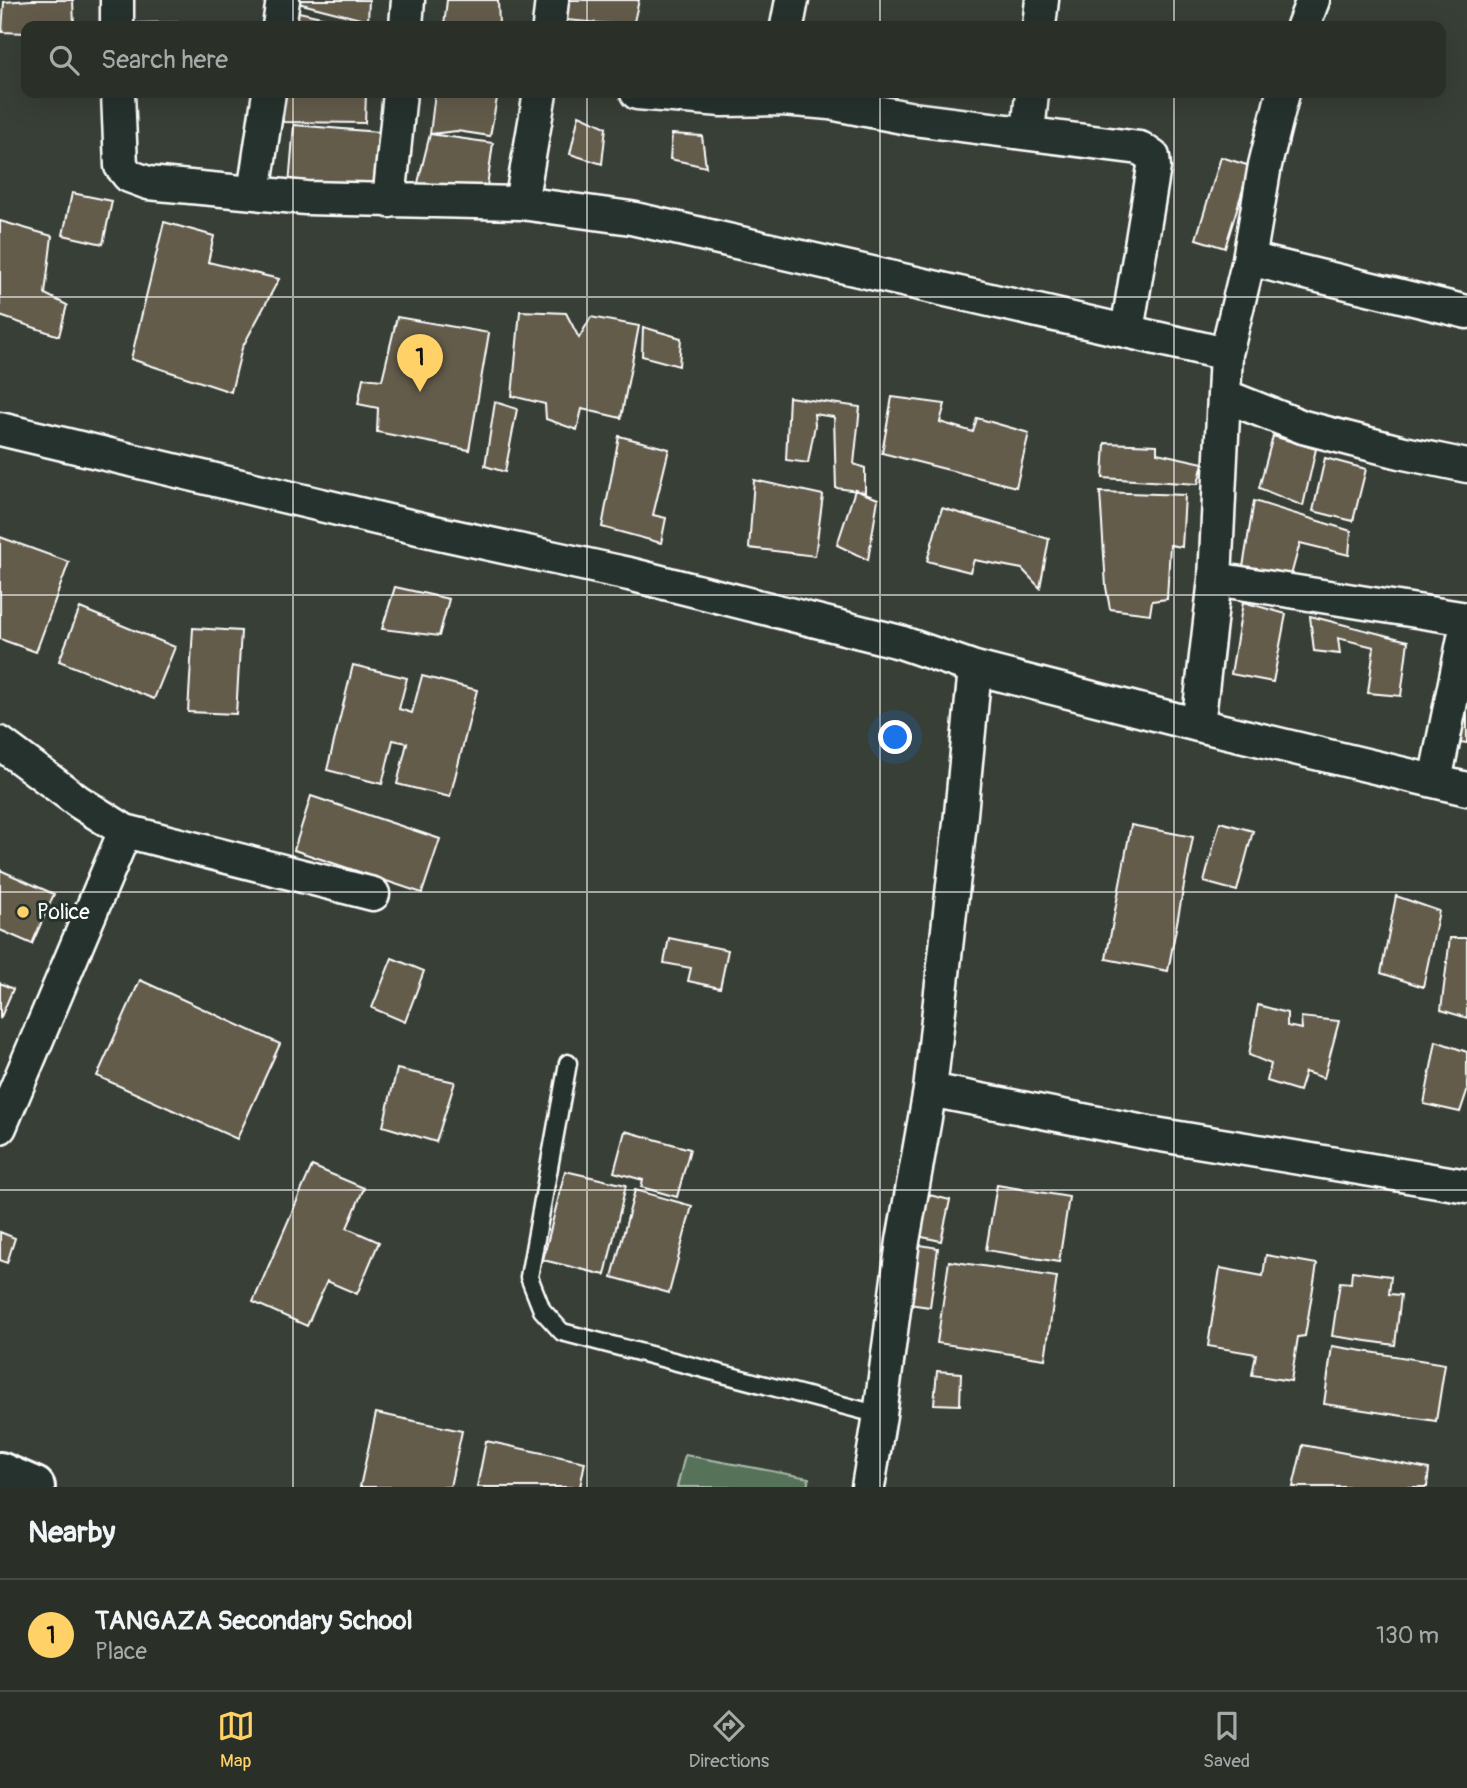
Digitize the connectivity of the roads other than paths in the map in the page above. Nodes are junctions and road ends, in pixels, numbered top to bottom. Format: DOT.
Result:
graph roads {
  1 [pos="117,0"];
  2 [pos="283,0"];
  3 [pos="408,0"];
  4 [pos="552,0"];
  5 [pos="792,0"];
  6 [pos="1042,0"];
  7 [pos="1313,0"];
  8 [pos="117,21"];
  9 [pos="280,21"];
  10 [pos="406,21"];
  11 [pos="550,21"];
  12 [pos="788,21"];
  13 [pos="1040,21"];
  14 [pos="1306,21"];
  15 [pos="118,98"];
  16 [pos="268,98"];
  17 [pos="399,98"];
  18 [pos="539,98"];
  19 [pos="698,98"];
  20 [pos="752,98"];
  21 [pos="796,98"];
  22 [pos="1032,98"];
  23 [pos="1282,98"];
  24 [pos="1028,133"];
  25 [pos="254,193"];
  26 [pos="389,201"];
  27 [pos="521,203"];
  28 [pos="1249,259"];
  29 [pos="1467,311"];
  30 [pos="1127,331"];
  31 [pos="1226,354"];
  32 [pos="1225,397"];
  33 [pos="0,429"];
  34 [pos="1467,466"];
  35 [pos="1215,579"];
  36 [pos="1467,621"];
  37 [pos="975,668"];
  38 [pos="1198,724"];
  39 [pos="0,743"];
  40 [pos="1435,781"];
  41 [pos="1467,789"];
  42 [pos="125,831"];
  43 [pos="373,894"];
  44 [pos="568,1063"];
  45 [pos="930,1090"];
  46 [pos="0,1127"];
  47 [pos="1467,1186"];
  48 [pos="880,1415"];
  49 [pos="0,1472"];
  50 [pos="35,1487"];
  51 [pos="868,1487"];
  1 -- 8 [label="street"];
  2 -- 9 [label="street"];
  3 -- 10 [label="street"];
  4 -- 11 [label="street"];
  5 -- 12 [label="street"];
  6 -- 13 [label="street"];
  7 -- 14 [label="street"];
  15 -- 25 [label="street"];
  16 -- 25 [label="street"];
  17 -- 26 [label="street"];
  18 -- 27 [label="street"];
  19 -- 20 [label="street"];
  21 -- 24 [label="street"];
  22 -- 24 [label="street"];
  23 -- 28 [label="street"];
  24 -- 30 [label="street"];
  25 -- 26 [label="street"];
  26 -- 27 [label="street"];
  27 -- 30 [label="street"];
  28 -- 29 [label="street"];
  28 -- 31 [label="street"];
  30 -- 31 [label="street"];
  31 -- 32 [label="street"];
  32 -- 34 [label="street"];
  32 -- 35 [label="street"];
  33 -- 37 [label="street"];
  35 -- 36 [label="street"];
  35 -- 38 [label="street"];
  36 -- 40 [label="street"];
  37 -- 38 [label="street"];
  37 -- 45 [label="street"];
  38 -- 40 [label="street"];
  39 -- 42 [label="street"];
  40 -- 41 [label="street"];
  42 -- 43 [label="street"];
  42 -- 46 [label="street"];
  44 -- 48 [label="lane"];
  45 -- 47 [label="street"];
  45 -- 48 [label="street"];
  48 -- 51 [label="street"];
  49 -- 50 [label="main road"];
}
